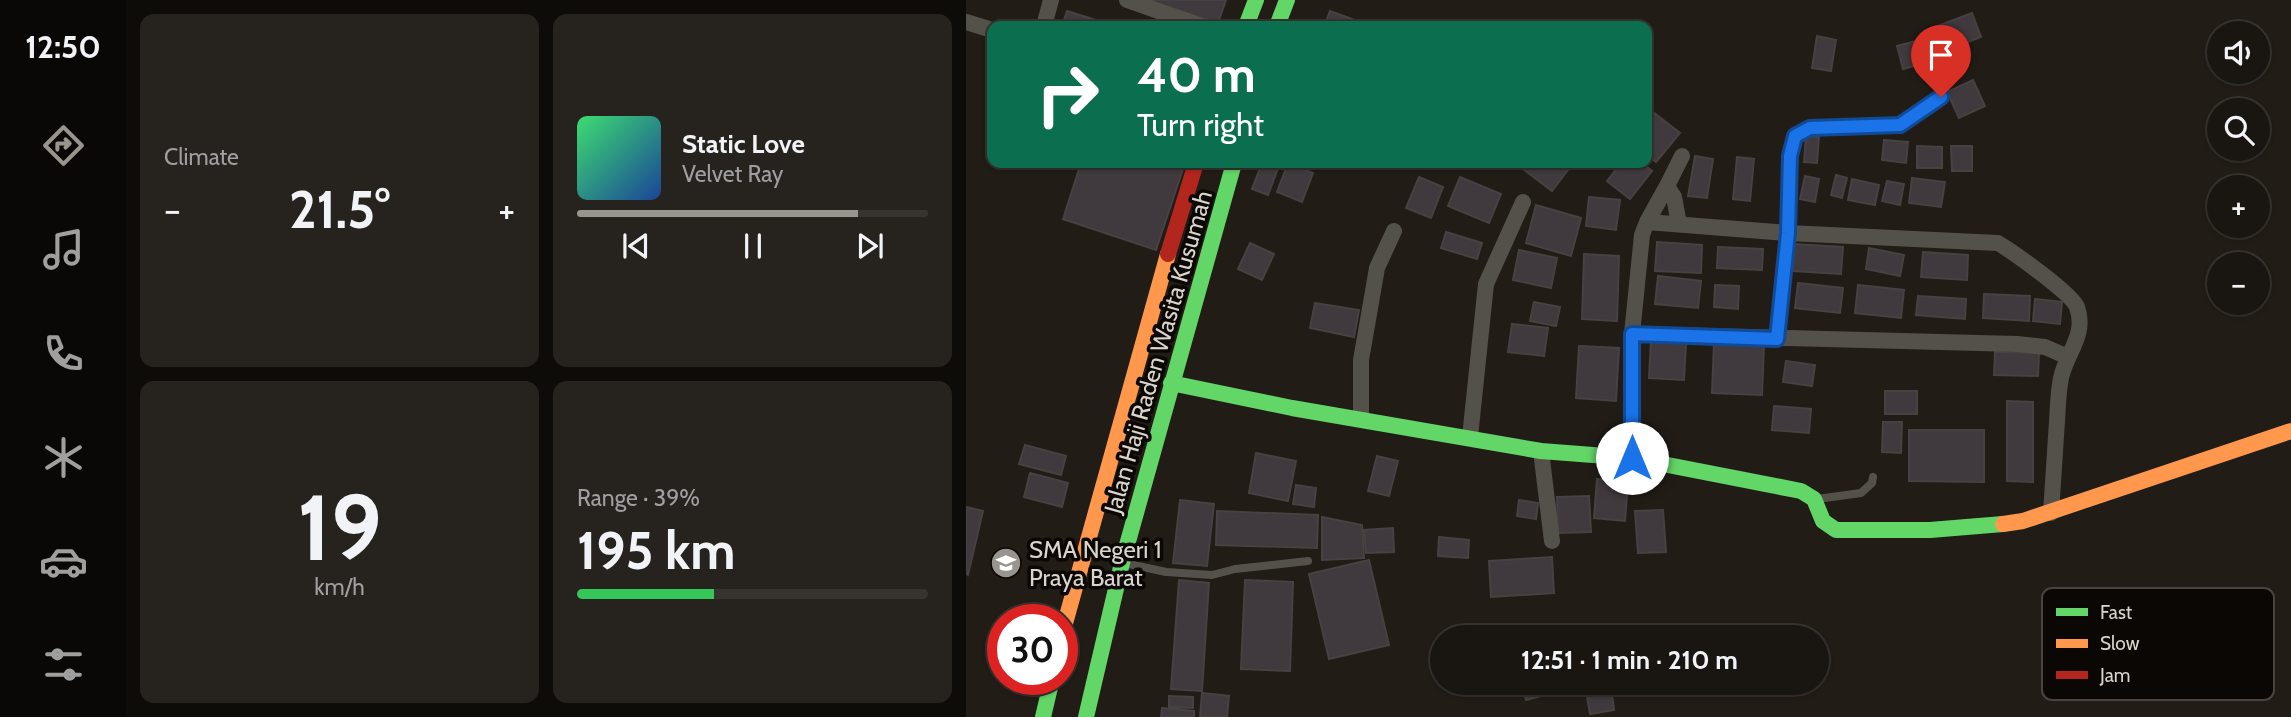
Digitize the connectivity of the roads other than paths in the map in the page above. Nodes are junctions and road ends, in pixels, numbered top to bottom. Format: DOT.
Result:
graph roads {
  1 [pos="1052,0"];
  2 [pos="1127,0"];
  3 [pos="1256,0"];
  4 [pos="1287,0"];
  5 [pos="1046,21"];
  6 [pos="1187,21"];
  7 [pos="1249,21"];
  8 [pos="1279,21"];
  9 [pos="966,22"];
  10 [pos="987,28"];
  11 [pos="1941,97"];
  12 [pos="1682,156"];
  13 [pos="1195,168"];
  14 [pos="1232,168"];
  15 [pos="1667,186"];
  16 [pos="1523,202"];
  17 [pos="1647,222"];
  18 [pos="1679,224"];
  19 [pos="1394,231"];
  20 [pos="1788,233"];
  21 [pos="1181,276"];
  22 [pos="1632,334"];
  23 [pos="1777,339"];
  24 [pos="2068,356"];
  25 [pos="1171,383"];
  26 [pos="1361,419"];
  27 [pos="2291,431"];
  28 [pos="1470,437"];
  29 [pos="1541,451"];
  30 [pos="1632,458"];
  31 [pos="1873,477"];
  32 [pos="1814,499"];
  33 [pos="2051,513"];
  34 [pos="1552,541"];
  35 [pos="1308,561"];
  36 [pos="1122,563"];
  37 [pos="1069,604"];
  38 [pos="1048,695"];
  39 [pos="1043,717"];
  40 [pos="1086,717"];
  1 -- 5 [label="street"];
  2 -- 6 [label="street"];
  3 -- 7 [label="main road"];
  4 -- 8 [label="main road"];
  9 -- 10 [label="street"];
  11 -- 20 [label="street"];
  12 -- 15 [label="street"];
  13 -- 21 [label="main road, Jalan Haji Raden Wasita Kusumah"];
  14 -- 21 [label="main road, Jalan Haji Raden Wasita Kusumah"];
  15 -- 17 [label="street"];
  15 -- 18 [label="street"];
  16 -- 28 [label="street"];
  17 -- 18 [label="street"];
  17 -- 22 [label="street"];
  18 -- 20 [label="street"];
  19 -- 26 [label="street"];
  20 -- 23 [label="street"];
  20 -- 24 [label="street"];
  21 -- 25 [label="main road, Jalan Haji Raden Wasita Kusumah"];
  21 -- 37 [label="main road, Jalan Haji Raden Wasita Kusumah"];
  22 -- 23 [label="street"];
  22 -- 30 [label="street"];
  23 -- 24 [label="street"];
  24 -- 33 [label="street"];
  25 -- 26 [label="main road"];
  25 -- 36 [label="main road, Jalan Haji Raden Wasita Kusumah"];
  26 -- 28 [label="main road"];
  27 -- 33 [label="main road"];
  28 -- 29 [label="main road"];
  29 -- 30 [label="main road"];
  29 -- 34 [label="street"];
  30 -- 32 [label="main road"];
  31 -- 32 [label="lane"];
  32 -- 33 [label="main road"];
  35 -- 36 [label="lane"];
  36 -- 40 [label="main road, Jalan Haji Raden Wasita Kusumah"];
  38 -- 39 [label="main road"];
}
